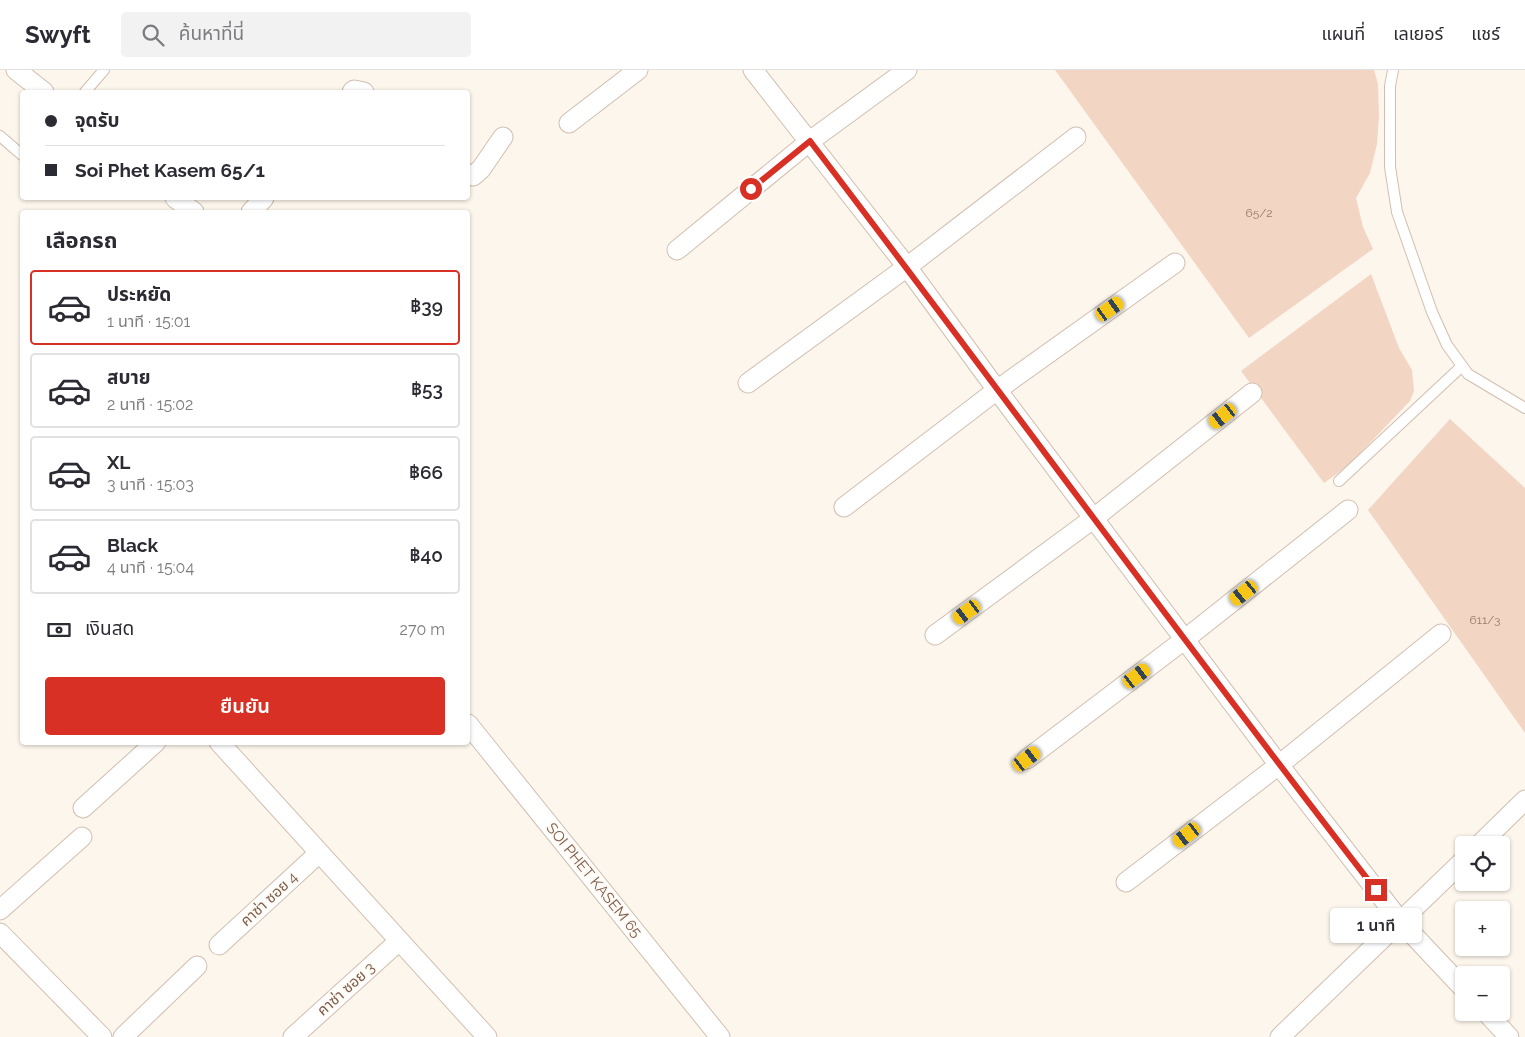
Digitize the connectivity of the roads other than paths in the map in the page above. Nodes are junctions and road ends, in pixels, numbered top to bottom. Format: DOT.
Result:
graph roads {
  1 [pos="16,70"];
  2 [pos="104,70"];
  3 [pos="638,70"];
  4 [pos="752,70"];
  5 [pos="906,70"];
  6 [pos="1393,70"];
  7 [pos="41,90"];
  8 [pos="87,90"];
  9 [pos="569,123"];
  10 [pos="0,136"];
  11 [pos="503,137"];
  12 [pos="1076,137"];
  13 [pos="810,141"];
  14 [pos="20,153"];
  15 [pos="470,175"];
  16 [pos="178,200"];
  17 [pos="262,200"];
  18 [pos="191,210"];
  19 [pos="253,210"];
  20 [pos="677,250"];
  21 [pos="1176,263"];
  22 [pos="907,267"];
  23 [pos="1461,366"];
  24 [pos="748,384"];
  25 [pos="996,390"];
  26 [pos="1252,393"];
  27 [pos="1525,408"];
  28 [pos="1340,482"];
  29 [pos="844,507"];
  30 [pos="1348,510"];
  31 [pos="1094,518"];
  32 [pos="1441,634"];
  33 [pos="935,635"];
  34 [pos="1184,640"];
  35 [pos="470,726"];
  36 [pos="153,745"];
  37 [pos="222,745"];
  38 [pos="1027,759"];
  39 [pos="1279,765"];
  40 [pos="1525,800"];
  41 [pos="83,808"];
  42 [pos="1488,836"];
  43 [pos="82,837"];
  44 [pos="319,853"];
  45 [pos="1455,869"];
  46 [pos="1126,882"];
  47 [pos="0,910"];
  48 [pos="1401,922"];
  49 [pos="0,933"];
  50 [pos="400,941"];
  51 [pos="219,945"];
  52 [pos="198,966"];
  53 [pos="1455,979"];
  54 [pos="1494,1021"];
  55 [pos="102,1037"];
  56 [pos="123,1037"];
  57 [pos="293,1037"];
  58 [pos="487,1037"];
  59 [pos="720,1037"];
  60 [pos="1280,1037"];
  61 [pos="1509,1037"];
  1 -- 7 [label="street"];
  2 -- 8 [label="lane"];
  3 -- 9 [label="street"];
  4 -- 13 [label="street"];
  5 -- 13 [label="street"];
  6 -- 23 [label="lane"];
  10 -- 14 [label="lane"];
  11 -- 15 [label="street"];
  12 -- 22 [label="street"];
  13 -- 20 [label="street"];
  13 -- 22 [label="street"];
  16 -- 18 [label="street"];
  17 -- 19 [label="street"];
  21 -- 25 [label="street"];
  22 -- 24 [label="street"];
  22 -- 25 [label="street"];
  23 -- 27 [label="lane"];
  23 -- 28 [label="lane"];
  25 -- 29 [label="street"];
  25 -- 31 [label="street"];
  26 -- 31 [label="street"];
  30 -- 34 [label="street"];
  31 -- 33 [label="street"];
  31 -- 34 [label="street"];
  32 -- 39 [label="street"];
  34 -- 38 [label="street"];
  34 -- 39 [label="street"];
  35 -- 59 [label="street, SOI PHET KASEM 65"];
  36 -- 41 [label="street"];
  37 -- 44 [label="street"];
  39 -- 46 [label="street"];
  39 -- 48 [label="street"];
  40 -- 42 [label="street"];
  43 -- 47 [label="street"];
  44 -- 50 [label="street"];
  44 -- 51 [label="street, คาซ่า ซอย 4"];
  45 -- 48 [label="street"];
  48 -- 53 [label="street"];
  48 -- 60 [label="street"];
  49 -- 55 [label="street"];
  50 -- 57 [label="street, คาซ่า ซอย 3"];
  50 -- 58 [label="street"];
  52 -- 56 [label="street"];
  54 -- 61 [label="street"];
}
